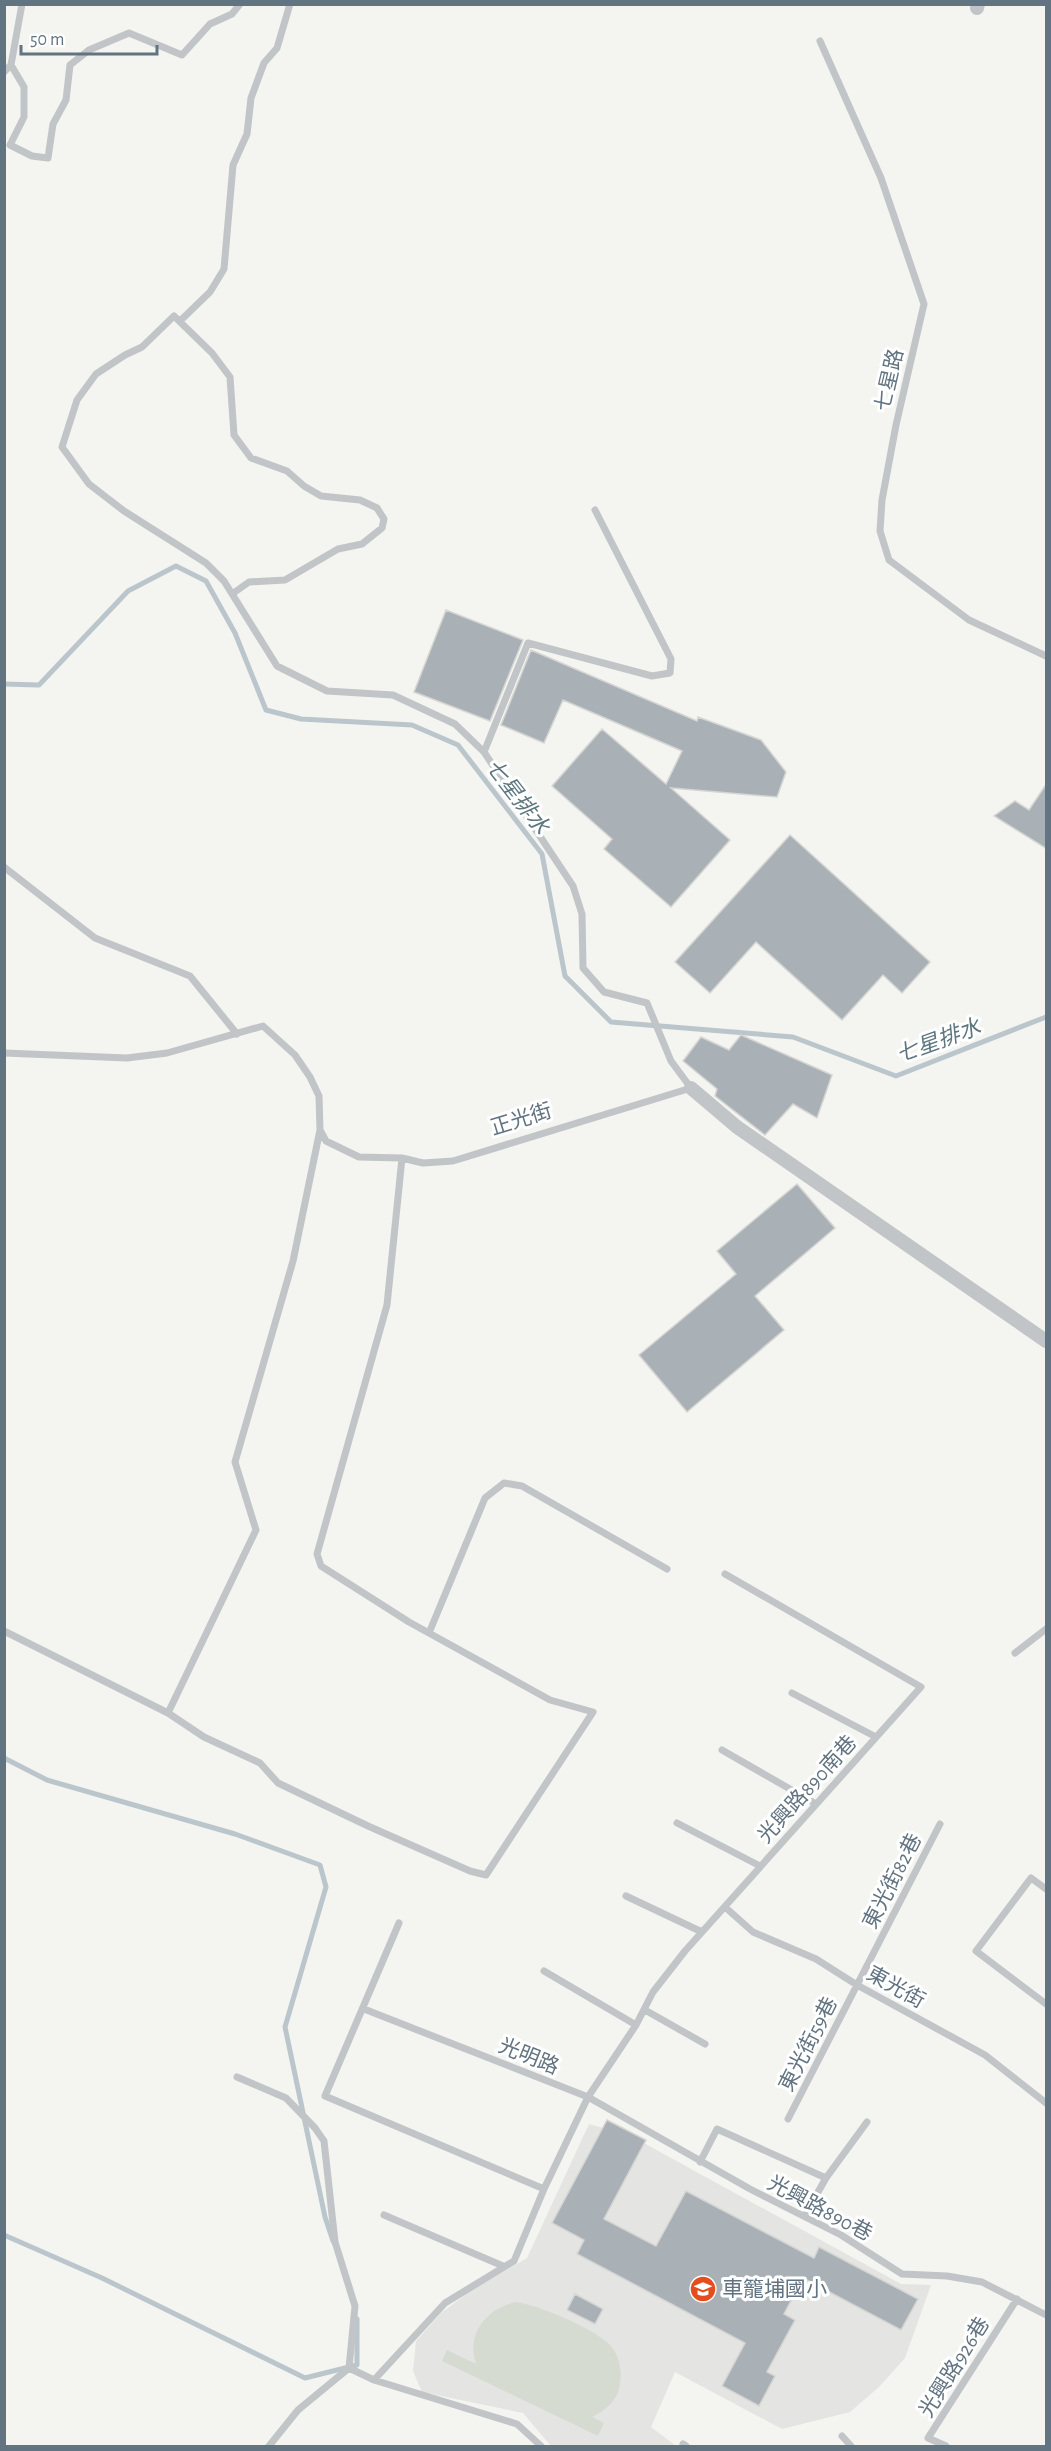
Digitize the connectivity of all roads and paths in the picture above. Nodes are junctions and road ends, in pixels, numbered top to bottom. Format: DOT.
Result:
graph roads {
  1 [pos="22,4"];
  2 [pos="240,4"];
  3 [pos="290,4"];
  4 [pos="820,41"];
  5 [pos="11,64"];
  6 [pos="4,72"];
  7 [pos="180,321"];
  8 [pos="595,510"];
  9 [pos="232,594"];
  10 [pos="1047,656"];
  11 [pos="484,752"];
  12 [pos="4,867"];
  13 [pos="237,1034"];
  14 [pos="4,1053"];
  15 [pos="691,1088"];
  16 [pos="320,1130"];
  17 [pos="402,1158"];
  18 [pos="1047,1341"];
  19 [pos="667,1569"];
  20 [pos="725,1574"];
  21 [pos="1047,1629"];
  22 [pos="4,1631"];
  23 [pos="429,1633"];
  24 [pos="1016,1653"];
  25 [pos="792,1693"];
  26 [pos="168,1713"];
  27 [pos="876,1737"];
  28 [pos="722,1750"];
  29 [pos="816,1804"];
  30 [pos="677,1823"];
  31 [pos="939,1824"];
  32 [pos="760,1866"];
  33 [pos="1047,1889"];
  34 [pos="626,1896"];
  35 [pos="725,1907"];
  36 [pos="399,1923"];
  37 [pos="702,1932"];
  38 [pos="544,1971"];
  39 [pos="857,1984"];
  40 [pos="1047,2004"];
  41 [pos="364,2008"];
  42 [pos="645,2010"];
  43 [pos="636,2025"];
  44 [pos="705,2044"];
  45 [pos="237,2078"];
  46 [pos="588,2097"];
  47 [pos="1047,2103"];
  48 [pos="788,2119"];
  49 [pos="867,2122"];
  50 [pos="700,2162"];
  51 [pos="826,2178"];
  52 [pos="544,2189"];
  53 [pos="384,2215"];
  54 [pos="805,2215"];
  55 [pos="503,2266"];
  56 [pos="1017,2299"];
  57 [pos="1047,2315"];
  58 [pos="349,2368"];
  59 [pos="374,2380"];
  60 [pos="842,2436"];
  61 [pos="269,2446"];
  62 [pos="542,2446"];
  63 [pos="851,2446"];
  64 [pos="946,2446"];
  1 -- 5 [label="lane"];
  2 -- 5 [label="lane"];
  3 -- 7 [label="lane"];
  4 -- 10 [label="lane, 七星路"];
  5 -- 6 [label="lane"];
  7 -- 9 [label="lane"];
  7 -- 9 [label="lane"];
  8 -- 11 [label="lane"];
  9 -- 11 [label="lane"];
  11 -- 15 [label="lane"];
  12 -- 13 [label="lane"];
  13 -- 14 [label="lane"];
  13 -- 16 [label="lane"];
  15 -- 17 [label="lane, 正光街"];
  15 -- 18 [label="street"];
  16 -- 17 [label="lane, 正光街"];
  16 -- 26 [label="lane"];
  17 -- 23 [label="lane"];
  19 -- 23 [label="lane"];
  20 -- 27 [label="lane, 光興路890南巷"];
  21 -- 24 [label="lane"];
  22 -- 26 [label="lane"];
  23 -- 26 [label="lane"];
  25 -- 27 [label="lane"];
  27 -- 29 [label="lane, 光興路890南巷"];
  28 -- 29 [label="lane"];
  29 -- 32 [label="lane, 光興路890南巷"];
  30 -- 32 [label="lane"];
  31 -- 39 [label="lane, 東光街82巷"];
  32 -- 35 [label="lane, 光興路890南巷"];
  33 -- 40 [label="lane"];
  34 -- 37 [label="lane"];
  35 -- 37 [label="lane, 光興路890南巷"];
  35 -- 39 [label="lane, 東光街"];
  36 -- 41 [label="lane"];
  37 -- 42 [label="lane, 光興路890南巷"];
  38 -- 43 [label="lane"];
  39 -- 47 [label="lane, 東光街"];
  39 -- 48 [label="lane, 東光街59巷"];
  41 -- 46 [label="lane, 光明路"];
  41 -- 52 [label="lane"];
  42 -- 43 [label="lane, 光興路890南巷"];
  42 -- 44 [label="lane"];
  43 -- 46 [label="lane, 光興路890南巷"];
  45 -- 58 [label="lane"];
  46 -- 50 [label="lane, 光興路890巷"];
  46 -- 52 [label="lane"];
  49 -- 51 [label="lane"];
  50 -- 51 [label="lane"];
  50 -- 54 [label="lane, 光興路890巷"];
  51 -- 54 [label="lane"];
  52 -- 55 [label="lane"];
  53 -- 55 [label="lane"];
  54 -- 56 [label="lane, 光興路890巷"];
  55 -- 59 [label="lane"];
  56 -- 57 [label="lane, 光興路890巷"];
  56 -- 64 [label="lane, 光興路926巷"];
  58 -- 59 [label="lane"];
  58 -- 61 [label="lane"];
  59 -- 62 [label="lane"];
  60 -- 63 [label="lane"];
}
